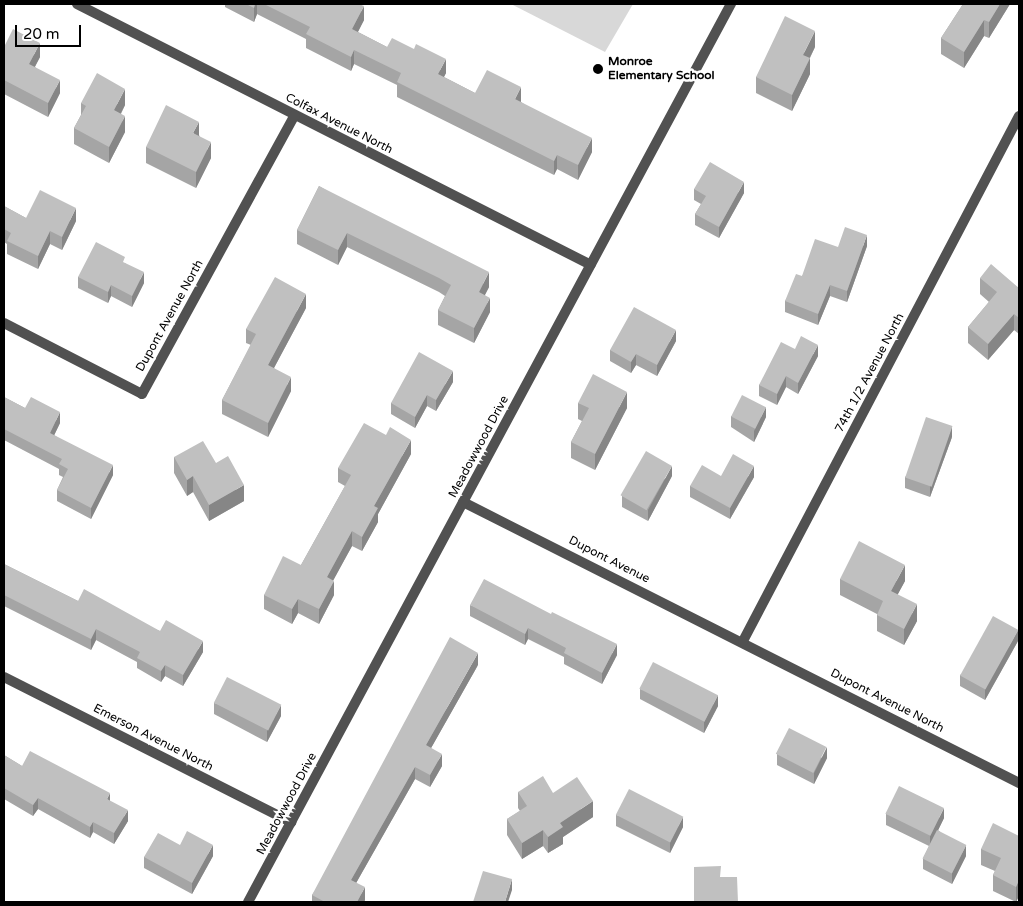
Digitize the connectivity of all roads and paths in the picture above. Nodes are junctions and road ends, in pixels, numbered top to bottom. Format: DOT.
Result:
graph roads {
  1 [pos="77,4"];
  2 [pos="731,4"];
  3 [pos="295,115"];
  4 [pos="1019,116"];
  5 [pos="591,265"];
  6 [pos="4,323"];
  7 [pos="463,502"];
  8 [pos="743,641"];
  9 [pos="4,677"];
  10 [pos="1019,783"];
  11 [pos="292,822"];
  12 [pos="248,902"];
  1 -- 3 [label="street, Colfax Avenue North"];
  2 -- 5 [label="street, Meadowwood Drive"];
  3 -- 5 [label="street, Colfax Avenue North"];
  3 -- 6 [label="street, Dupont Avenue North"];
  4 -- 8 [label="street, 74th 1/2 Avenue North"];
  5 -- 7 [label="street, Meadowwood Drive"];
  7 -- 8 [label="street, Dupont Avenue"];
  7 -- 11 [label="street, Meadowwood Drive"];
  8 -- 10 [label="street, Dupont Avenue North"];
  9 -- 11 [label="street, Emerson Avenue North"];
  11 -- 12 [label="street, Meadowwood Drive"];
}
